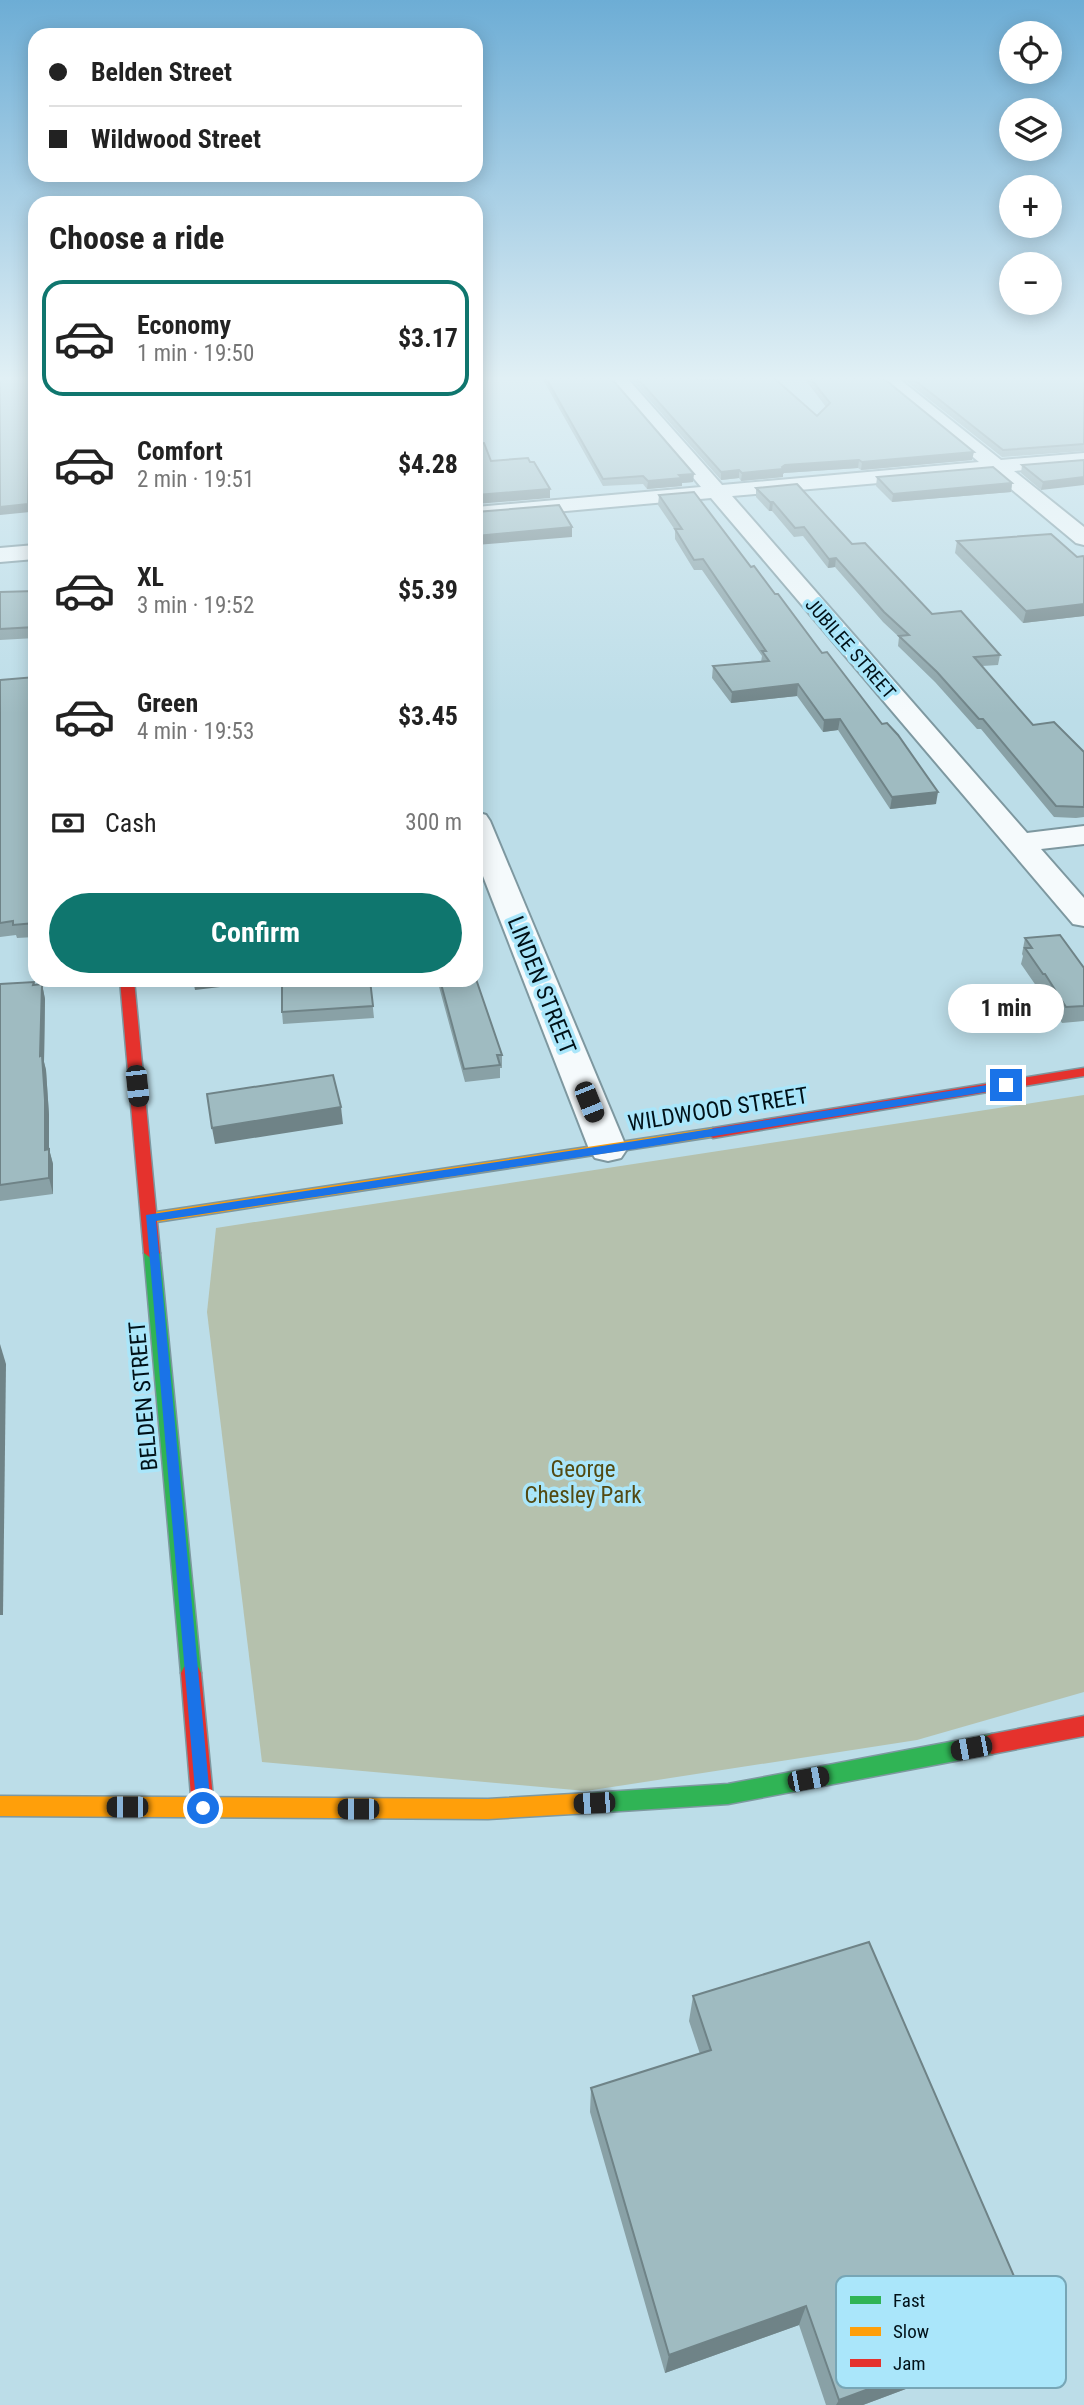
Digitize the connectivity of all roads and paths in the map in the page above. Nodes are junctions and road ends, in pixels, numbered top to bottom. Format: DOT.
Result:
graph roads {
  1 [pos="735,490"];
  2 [pos="1025,490"];
  3 [pos="715,492"];
  4 [pos="483,512"];
  5 [pos="1084,538"];
  6 [pos="28,553"];
  7 [pos="0,555"];
  8 [pos="1084,835"];
  9 [pos="483,838"];
  10 [pos="1020,844"];
  11 [pos="1084,917"];
  12 [pos="128,987"];
  13 [pos="1084,1072"];
  14 [pos="608,1149"];
  15 [pos="150,1218"];
  16 [pos="1084,1726"];
  17 [pos="0,1806"];
  18 [pos="203,1808"];
  1 -- 3 [label="street"];
  2 -- 5 [label="street"];
  3 -- 4 [label="street"];
  3 -- 10 [label="street, JUBILEE STREET"];
  6 -- 7 [label="street"];
  8 -- 10 [label="street"];
  9 -- 14 [label="street, LINDEN STREET"];
  10 -- 11 [label="street, JUBILEE STREET"];
  12 -- 15 [label="street, BELDEN STREET"];
  13 -- 14 [label="street, WILDWOOD STREET"];
  14 -- 15 [label="street, WILDWOOD STREET"];
  15 -- 18 [label="street, BELDEN STREET"];
  16 -- 18 [label="street"];
  17 -- 18 [label="street"];
}
